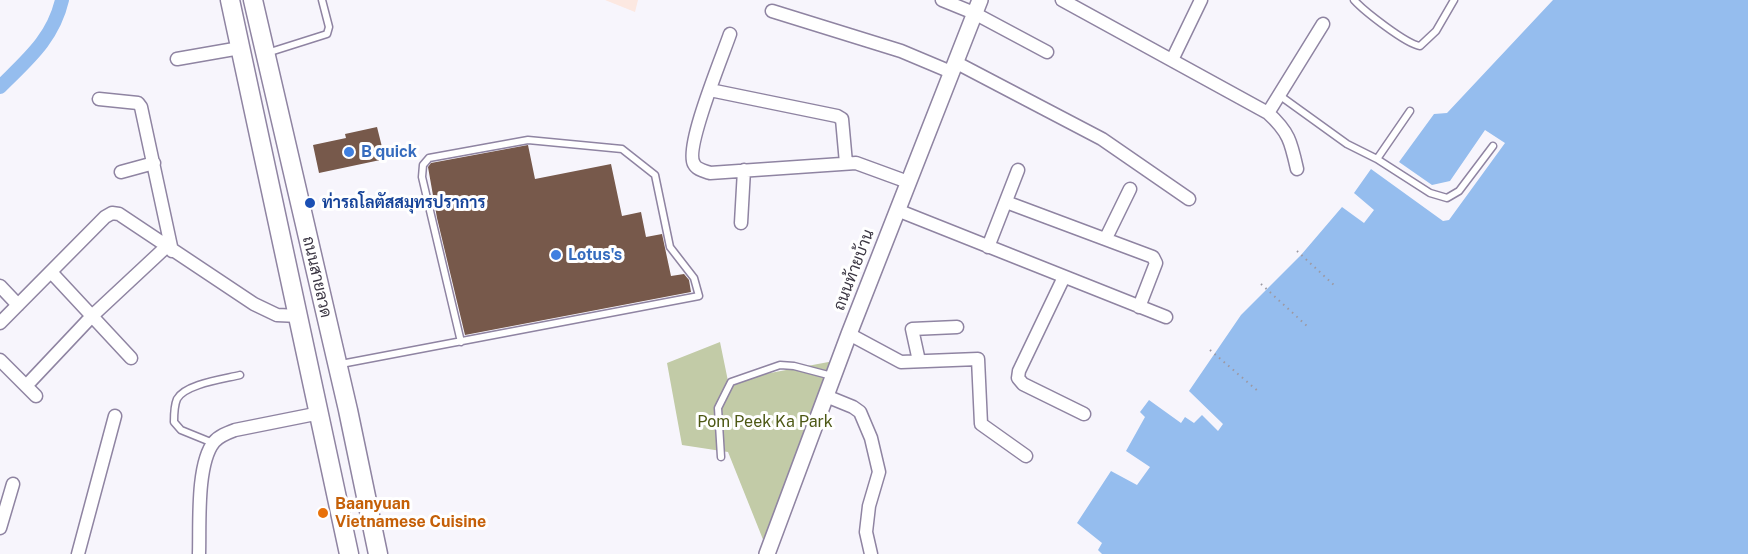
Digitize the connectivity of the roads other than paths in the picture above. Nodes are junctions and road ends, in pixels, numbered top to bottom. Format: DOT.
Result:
graph roads {
  1 [pos="230,0"];
  2 [pos="253,0"];
  3 [pos="322,0"];
  4 [pos="942,0"];
  5 [pos="1062,0"];
  6 [pos="1201,0"];
  7 [pos="1354,0"];
  8 [pos="1454,0"];
  9 [pos="1088,6"];
  10 [pos="977,7"];
  11 [pos="772,11"];
  12 [pos="1323,24"];
  13 [pos="730,34"];
  14 [pos="1047,51"];
  15 [pos="242,53"];
  16 [pos="265,54"];
  17 [pos="177,59"];
  18 [pos="1172,60"];
  19 [pos="953,67"];
  20 [pos="710,90"];
  21 [pos="1279,95"];
  22 [pos="99,99"];
  23 [pos="1410,111"];
  24 [pos="1268,113"];
  25 [pos="1492,146"];
  26 [pos="1377,159"];
  27 [pos="846,162"];
  28 [pos="153,163"];
  29 [pos="1297,169"];
  30 [pos="744,170"];
  31 [pos="1018,170"];
  32 [pos="121,172"];
  33 [pos="908,182"];
  34 [pos="1130,189"];
  35 [pos="1190,200"];
  36 [pos="1006,202"];
  37 [pos="897,210"];
  38 [pos="741,223"];
  39 [pos="1106,238"];
  40 [pos="988,247"];
  41 [pos="169,249"];
  42 [pos="51,272"];
  43 [pos="1064,277"];
  44 [pos="0,286"];
  45 [pos="18,305"];
  46 [pos="1139,307"];
  47 [pos="92,316"];
  48 [pos="299,316"];
  49 [pos="1166,317"];
  50 [pos="0,323"];
  51 [pos="957,327"];
  52 [pos="849,334"];
  53 [pos="460,342"];
  54 [pos="131,358"];
  55 [pos="0,360"];
  56 [pos="920,361"];
  57 [pos="338,364"];
  58 [pos="240,375"];
  59 [pos="833,376"];
  60 [pos="26,386"];
  61 [pos="36,396"];
  62 [pos="826,396"];
  63 [pos="320,413"];
  64 [pos="1084,414"];
  65 [pos="115,416"];
  66 [pos="213,443"];
  67 [pos="1026,456"];
  68 [pos="721,458"];
  69 [pos="13,484"];
  70 [pos="0,528"];
  71 [pos="78,554"];
  72 [pos="199,554"];
  73 [pos="349,554"];
  74 [pos="378,554"];
  75 [pos="767,554"];
  76 [pos="871,554"];
  1 -- 15 [label="main road, ถนนสายลวด"];
  2 -- 16 [label="main road, ถนนสายลวด"];
  3 -- 16 [label="lane"];
  4 -- 10 [label="street"];
  5 -- 9 [label="street"];
  6 -- 18 [label="street"];
  7 -- 8 [label="lane"];
  9 -- 18 [label="street"];
  10 -- 14 [label="street"];
  10 -- 19 [label="street, ถนนท้ายบ้าน"];
  11 -- 19 [label="street"];
  12 -- 21 [label="street"];
  13 -- 20 [label="street"];
  15 -- 16 [label="main road"];
  15 -- 17 [label="street"];
  15 -- 48 [label="main road, ถนนสายลวด"];
  16 -- 57 [label="main road, ถนนสายลวด"];
  18 -- 24 [label="street"];
  19 -- 33 [label="street, ถนนท้ายบ้าน"];
  19 -- 35 [label="street"];
  20 -- 27 [label="street"];
  20 -- 30 [label="street"];
  21 -- 24 [label="street"];
  21 -- 26 [label="lane"];
  22 -- 28 [label="street"];
  23 -- 26 [label="lane"];
  24 -- 29 [label="street"];
  25 -- 26 [label="lane"];
  27 -- 30 [label="street"];
  27 -- 33 [label="street"];
  28 -- 32 [label="street"];
  28 -- 41 [label="street"];
  30 -- 38 [label="street"];
  31 -- 36 [label="street"];
  33 -- 37 [label="street, ถนนท้ายบ้าน"];
  34 -- 39 [label="street"];
  36 -- 39 [label="street"];
  36 -- 40 [label="street"];
  37 -- 40 [label="street"];
  37 -- 52 [label="street, ถนนท้ายบ้าน"];
  39 -- 46 [label="street"];
  40 -- 43 [label="street"];
  41 -- 42 [label="street"];
  41 -- 47 [label="street"];
  41 -- 48 [label="street"];
  42 -- 45 [label="street"];
  42 -- 47 [label="street"];
  43 -- 46 [label="street"];
  43 -- 64 [label="street"];
  44 -- 45 [label="street"];
  45 -- 50 [label="street"];
  46 -- 49 [label="street"];
  47 -- 54 [label="street"];
  47 -- 60 [label="street"];
  48 -- 63 [label="main road, ถนนสายลวด"];
  51 -- 56 [label="street"];
  52 -- 56 [label="street"];
  52 -- 59 [label="street, ถนนท้ายบ้าน"];
  53 -- 53 [label="lane"];
  53 -- 57 [label="lane"];
  55 -- 60 [label="street"];
  56 -- 67 [label="street"];
  57 -- 74 [label="main road, ถนนสายลวด"];
  58 -- 66 [label="lane"];
  59 -- 62 [label="street, ถนนท้ายบ้าน"];
  59 -- 68 [label="lane"];
  60 -- 61 [label="street"];
  62 -- 75 [label="street, ถนนท้ายบ้าน"];
  62 -- 76 [label="street"];
  63 -- 66 [label="street"];
  63 -- 73 [label="main road, ถนนสายลวด"];
  65 -- 71 [label="street"];
  66 -- 72 [label="street"];
  69 -- 70 [label="street"];
}
